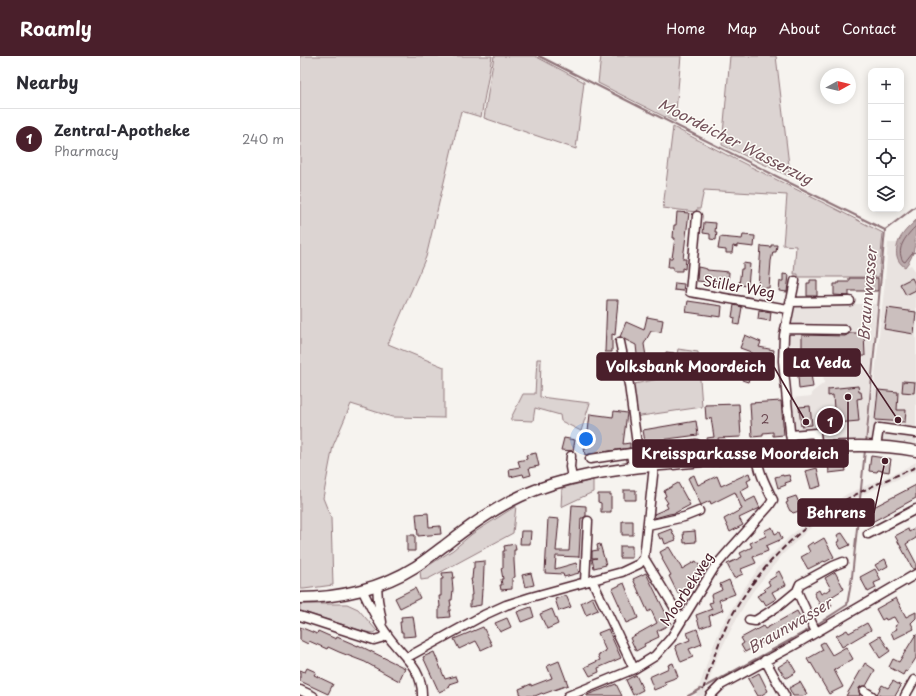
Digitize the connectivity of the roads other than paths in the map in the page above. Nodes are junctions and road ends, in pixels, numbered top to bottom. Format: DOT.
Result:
graph roads {
  1 [pos="697,216"];
  2 [pos="795,281"];
  3 [pos="850,301"];
  4 [pos="789,305"];
  5 [pos="785,329"];
  6 [pos="844,330"];
  7 [pos="620,342"];
  8 [pos="916,433"];
  9 [pos="790,435"];
  10 [pos="696,444"];
  11 [pos="869,445"];
  12 [pos="818,449"];
  13 [pos="916,451"];
  14 [pos="792,452"];
  15 [pos="638,455"];
  16 [pos="757,455"];
  17 [pos="571,456"];
  18 [pos="590,459"];
  19 [pos="654,466"];
  20 [pos="637,468"];
  21 [pos="572,478"];
  22 [pos="916,509"];
  23 [pos="698,511"];
  24 [pos="588,521"];
  25 [pos="648,525"];
  26 [pos="868,534"];
  27 [pos="644,558"];
  28 [pos="844,562"];
  29 [pos="916,574"];
  30 [pos="589,581"];
  31 [pos="377,585"];
  32 [pos="362,589"];
  33 [pos="797,590"];
  34 [pos="300,598"];
  35 [pos="300,616"];
  36 [pos="682,620"];
  37 [pos="749,620"];
  38 [pos="816,632"];
  39 [pos="386,634"];
  40 [pos="406,658"];
  41 [pos="766,660"];
  42 [pos="634,669"];
  43 [pos="914,680"];
  44 [pos="300,690"];
  45 [pos="864,691"];
  46 [pos="313,696"];
  47 [pos="422,696"];
  48 [pos="568,696"];
  49 [pos="710,696"];
  50 [pos="785,696"];
  51 [pos="872,696"];
  52 [pos="905,696"];
  1 -- 4 [label="street, Stiller Weg"];
  2 -- 4 [label="street, Stiller Weg"];
  3 -- 4 [label="street"];
  4 -- 5 [label="street, Stiller Weg"];
  5 -- 6 [label="street"];
  5 -- 9 [label="street, Stiller Weg"];
  7 -- 15 [label="street"];
  8 -- 11 [label="street"];
  9 -- 12 [label="street"];
  9 -- 14 [label="street, Stiller Weg"];
  10 -- 15 [label="street"];
  11 -- 12 [label="main road"];
  11 -- 13 [label="main road"];
  12 -- 14 [label="main road"];
  14 -- 16 [label="main road"];
  15 -- 20 [label="street"];
  16 -- 19 [label="main road"];
  16 -- 36 [label="street, Moorbekweg"];
  17 -- 21 [label="street"];
  18 -- 20 [label="street"];
  19 -- 20 [label="main road"];
  19 -- 25 [label="street"];
  20 -- 21 [label="main road"];
  21 -- 31 [label="main road"];
  22 -- 26 [label="street"];
  23 -- 25 [label="street"];
  24 -- 30 [label="street"];
  25 -- 27 [label="street"];
  27 -- 30 [label="street"];
  27 -- 36 [label="street"];
  28 -- 33 [label="street"];
  29 -- 38 [label="street"];
  30 -- 40 [label="street"];
  30 -- 42 [label="street"];
  31 -- 32 [label="main road"];
  31 -- 39 [label="street"];
  32 -- 34 [label="main road"];
  32 -- 39 [label="street"];
  33 -- 37 [label="street"];
  33 -- 38 [label="street"];
  35 -- 39 [label="street"];
  36 -- 42 [label="street, Moorbekweg"];
  38 -- 41 [label="street"];
  39 -- 40 [label="street"];
  40 -- 47 [label="street"];
  41 -- 49 [label="street"];
  41 -- 50 [label="street"];
  42 -- 48 [label="street, Moorbekweg"];
  43 -- 52 [label="street"];
  44 -- 46 [label="street"];
  45 -- 51 [label="street"];
}
